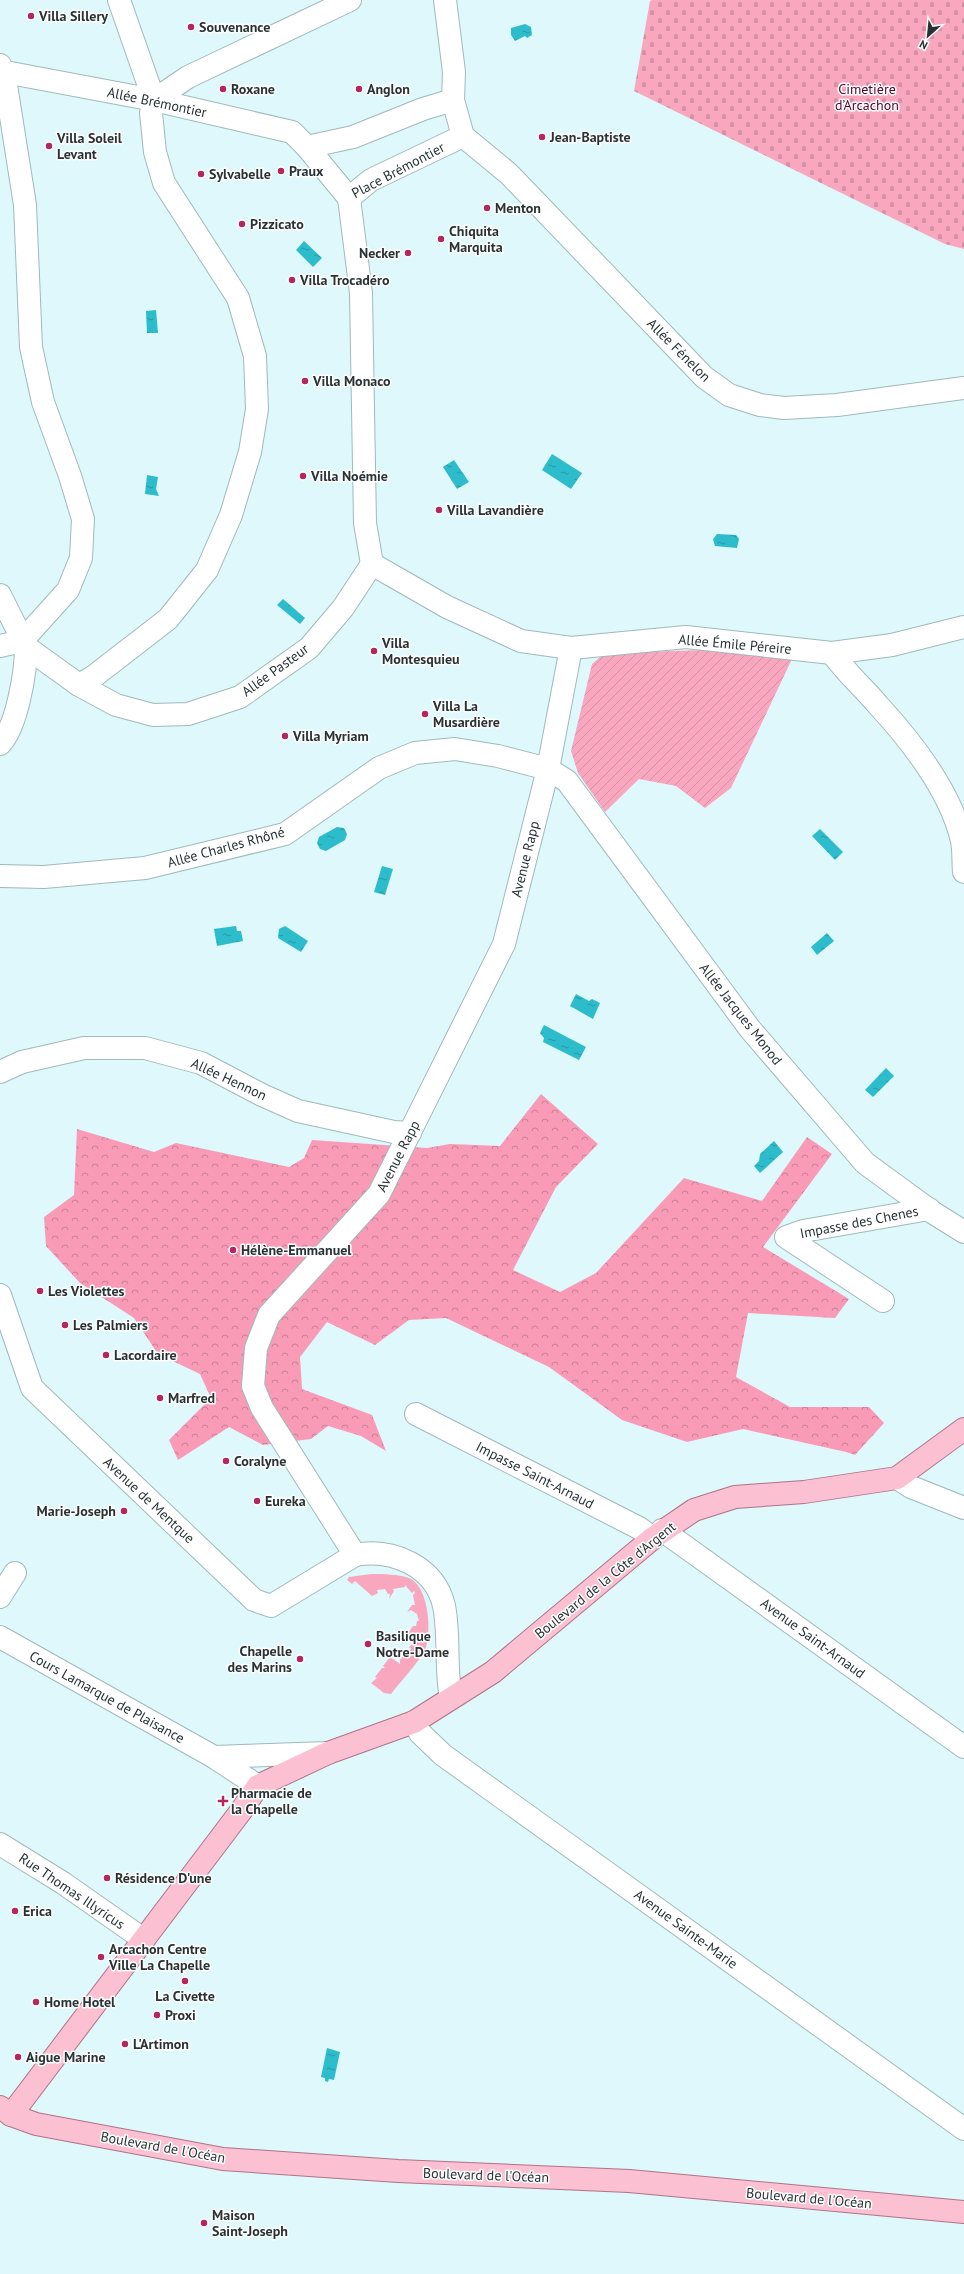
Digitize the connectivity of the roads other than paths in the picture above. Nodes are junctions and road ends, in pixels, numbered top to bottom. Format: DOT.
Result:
graph roads {
  1 [pos="119,0"];
  2 [pos="350,0"];
  3 [pos="445,0"];
  4 [pos="1,69"];
  5 [pos="154,100"];
  6 [pos="453,100"];
  7 [pos="463,136"];
  8 [pos="307,147"];
  9 [pos="349,198"];
  10 [pos="964,388"];
  11 [pos="372,564"];
  12 [pos="0,595"];
  13 [pos="964,627"];
  14 [pos="24,644"];
  15 [pos="0,646"];
  16 [pos="571,648"];
  17 [pos="832,653"];
  18 [pos="79,685"];
  19 [pos="0,744"];
  20 [pos="548,769"];
  21 [pos="964,872"];
  22 [pos="0,876"];
  23 [pos="0,1072"];
  24 [pos="410,1133"];
  25 [pos="929,1209"];
  26 [pos="964,1232"];
  27 [pos="0,1295"];
  28 [pos="883,1301"];
  29 [pos="416,1414"];
  30 [pos="964,1429"];
  31 [pos="897,1478"];
  32 [pos="964,1508"];
  33 [pos="658,1534"];
  34 [pos="355,1555"];
  35 [pos="15,1573"];
  36 [pos="0,1597"];
  37 [pos="0,1637"];
  38 [pos="451,1698"];
  39 [pos="414,1722"];
  40 [pos="964,1748"];
  41 [pos="328,1753"];
  42 [pos="248,1756"];
  43 [pos="214,1757"];
  44 [pos="264,1783"];
  45 [pos="0,1844"];
  46 [pos="143,1940"];
  47 [pos="6,2111"];
  48 [pos="964,2129"];
  49 [pos="964,2212"];
  1 -- 5 [label="street"];
  2 -- 5 [label="street"];
  3 -- 6 [label="street"];
  4 -- 5 [label="street, Allée Brémontier"];
  4 -- 14 [label="street"];
  5 -- 8 [label="street, Allée Brémontier"];
  5 -- 18 [label="street"];
  6 -- 7 [label="street"];
  6 -- 8 [label="street"];
  7 -- 9 [label="street, Place Brémontier"];
  7 -- 10 [label="street, Allée Fénelon"];
  8 -- 9 [label="street, Place Brémontier"];
  9 -- 11 [label="street"];
  11 -- 16 [label="street, Allée Émile Péreire"];
  11 -- 18 [label="street, Allée Pasteur"];
  12 -- 14 [label="street, Allée Pasteur"];
  13 -- 17 [label="street, Allée Émile Péreire"];
  14 -- 15 [label="street"];
  14 -- 18 [label="street, Allée Pasteur"];
  14 -- 19 [label="street"];
  16 -- 17 [label="street, Allée Émile Péreire"];
  16 -- 20 [label="street, Avenue Rapp"];
  17 -- 21 [label="street"];
  20 -- 22 [label="street, Allée Charles Rhôné"];
  20 -- 24 [label="street, Avenue Rapp"];
  20 -- 25 [label="street, Allée Jacques Monod"];
  23 -- 24 [label="street, Allée Hennon"];
  24 -- 34 [label="street, Avenue Rapp"];
  25 -- 26 [label="street, Allée Jacques Monod"];
  25 -- 28 [label="street, Impasse des Chenes"];
  27 -- 34 [label="street, Avenue de Mentque"];
  29 -- 33 [label="street, Impasse Saint-Arnaud"];
  30 -- 31 [label="main road, Boulevard de la Côte d'Argent"];
  31 -- 32 [label="street"];
  31 -- 33 [label="main road, Boulevard de la Côte d'Argent"];
  33 -- 38 [label="main road, Boulevard de la Côte d'Argent"];
  33 -- 40 [label="street, Avenue Saint-Arnaud"];
  34 -- 38 [label="street"];
  35 -- 36 [label="street"];
  37 -- 43 [label="street, Cours Lamarque de Plaisance"];
  38 -- 39 [label="main road, Boulevard de la Côte d'Argent"];
  39 -- 41 [label="main road, Boulevard de la Côte d'Argent"];
  39 -- 48 [label="street, Avenue Sainte-Marie"];
  41 -- 42 [label="street, Boulevard de la Côte d'Argent"];
  41 -- 44 [label="main road, Boulevard de la Côte d'Argent"];
  42 -- 43 [label="street"];
  42 -- 44 [label="street"];
  43 -- 44 [label="street, Cours Lamarque de Plaisance"];
  44 -- 46 [label="main road"];
  45 -- 46 [label="street, Rue Thomas Illyricus"];
  46 -- 47 [label="main road"];
  47 -- 49 [label="main road, Boulevard de l'Océan"];
}
